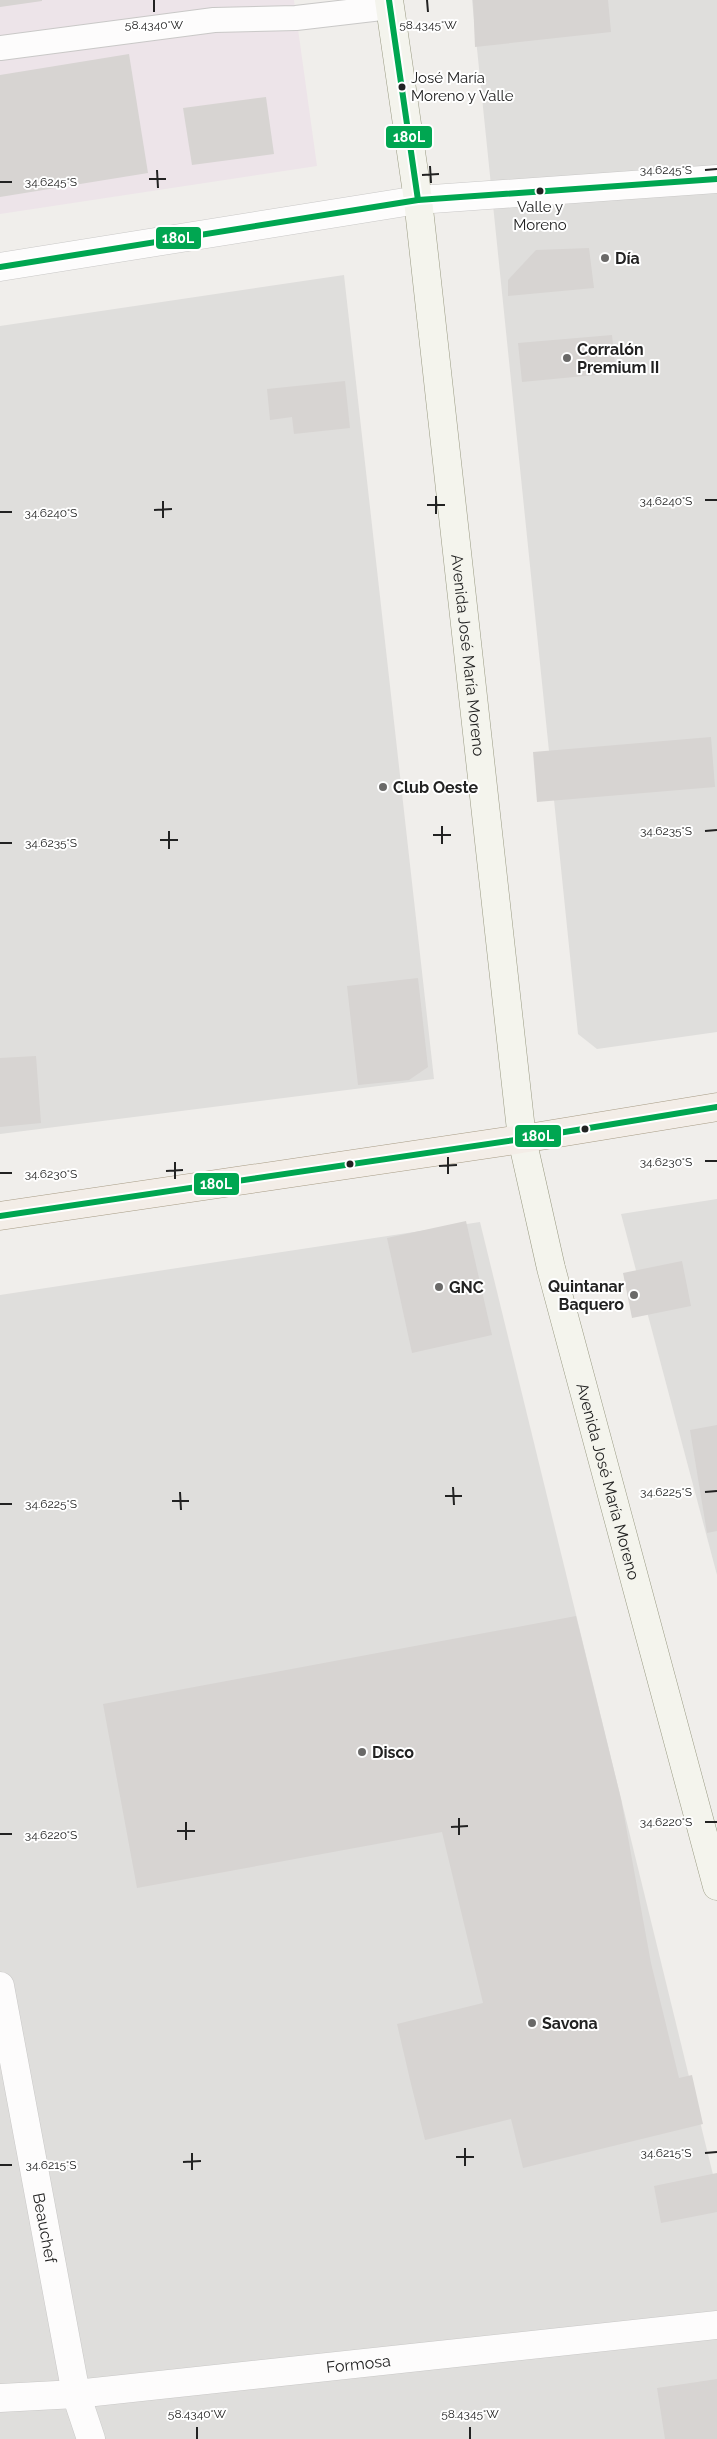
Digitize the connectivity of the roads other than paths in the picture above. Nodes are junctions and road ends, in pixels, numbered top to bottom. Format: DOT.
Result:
graph roads {
  1 [pos="390,4"];
  2 [pos="0,48"];
  3 [pos="717,179"];
  4 [pos="418,200"];
  5 [pos="0,267"];
  6 [pos="717,1106"];
  7 [pos="522,1138"];
  8 [pos="0,1216"];
  9 [pos="717,1886"];
  10 [pos="0,1986"];
  11 [pos="717,2325"];
  12 [pos="76,2394"];
  13 [pos="0,2398"];
  14 [pos="91,2439"];
  1 -- 2 [label="lane"];
  1 -- 4 [label="main road, Avenida José María Moreno"];
  3 -- 4 [label="street"];
  4 -- 5 [label="street"];
  4 -- 7 [label="main road, Avenida José María Moreno"];
  6 -- 7 [label="main road"];
  7 -- 8 [label="main road"];
  7 -- 9 [label="main road, Avenida José María Moreno"];
  10 -- 12 [label="street, Beauchef"];
  11 -- 12 [label="street, Formosa"];
  12 -- 13 [label="street, Formosa"];
  12 -- 14 [label="street, Beauchef"];
}
